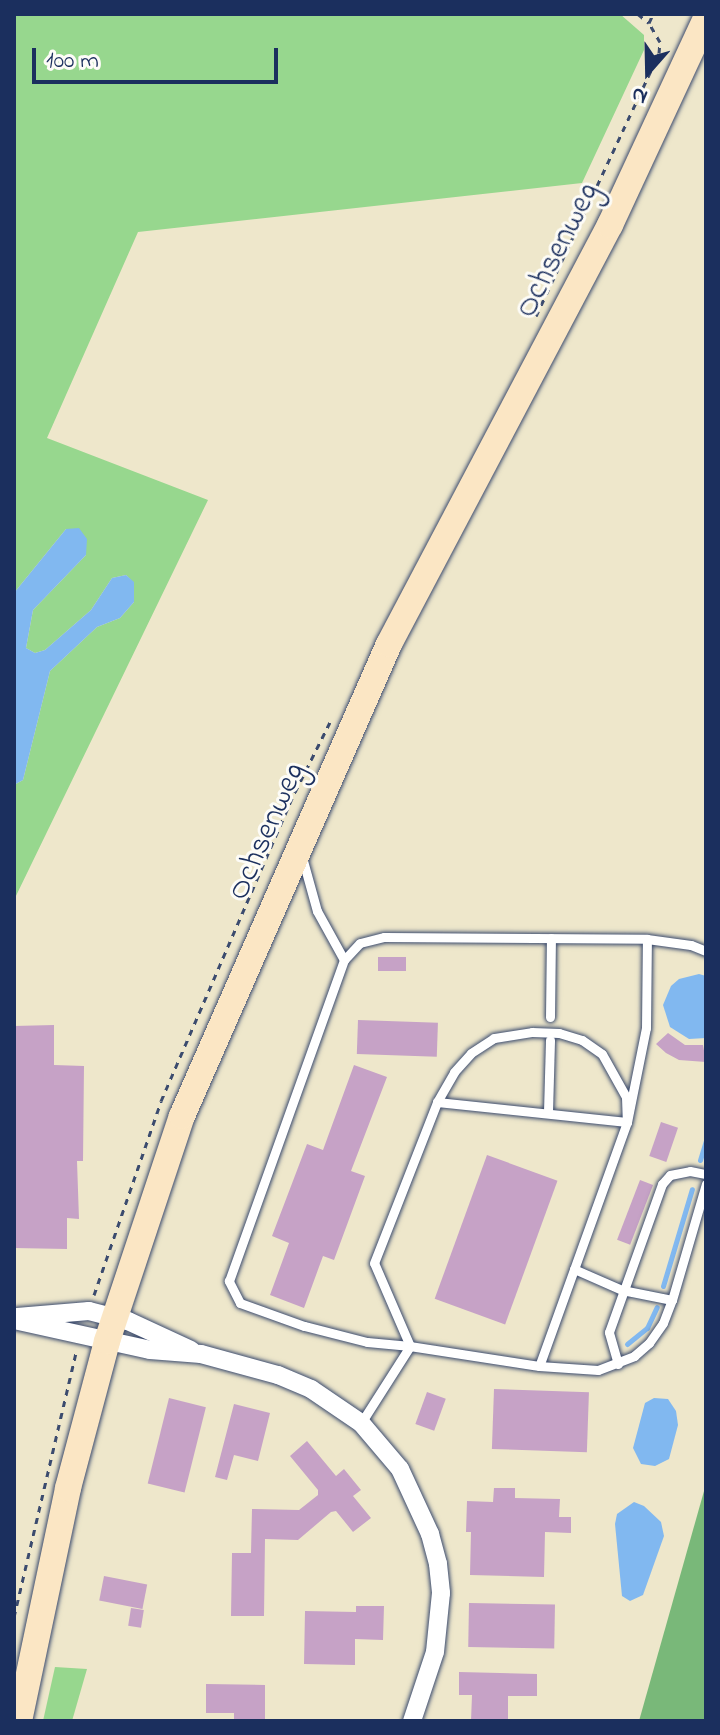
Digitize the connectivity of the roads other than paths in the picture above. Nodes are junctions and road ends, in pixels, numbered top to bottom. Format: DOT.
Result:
graph roads {
  1 [pos="694,14"];
  2 [pos="705,17"];
  3 [pos="299,846"];
  4 [pos="551,938"];
  5 [pos="647,939"];
  6 [pos="706,951"];
  7 [pos="344,960"];
  8 [pos="550,1017"];
  9 [pos="550,1040"];
  10 [pos="437,1102"];
  11 [pos="548,1112"];
  12 [pos="627,1122"];
  13 [pos="706,1174"];
  14 [pos="706,1184"];
  15 [pos="574,1269"];
  16 [pos="622,1290"];
  17 [pos="672,1300"];
  18 [pos="14,1319"];
  19 [pos="111,1329"];
  20 [pos="410,1346"];
  21 [pos="618,1364"];
  22 [pos="539,1366"];
  23 [pos="361,1423"];
  24 [pos="19,1721"];
  25 [pos="412,1721"];
  1 -- 2 [label="main road"];
  2 -- 3 [label="main road, Ochsenweg"];
  3 -- 7 [label="lane"];
  3 -- 19 [label="main road, Ochsenweg"];
  4 -- 5 [label="lane"];
  4 -- 7 [label="lane"];
  4 -- 8 [label="lane"];
  5 -- 6 [label="lane"];
  5 -- 12 [label="lane"];
  7 -- 20 [label="lane"];
  9 -- 11 [label="lane"];
  10 -- 11 [label="lane"];
  10 -- 12 [label="lane"];
  10 -- 20 [label="lane"];
  11 -- 12 [label="lane"];
  12 -- 15 [label="lane"];
  13 -- 16 [label="lane"];
  14 -- 17 [label="lane"];
  15 -- 16 [label="lane"];
  15 -- 22 [label="lane"];
  16 -- 17 [label="lane"];
  16 -- 21 [label="lane"];
  17 -- 21 [label="lane"];
  18 -- 19 [label="street"];
  18 -- 19 [label="street"];
  19 -- 23 [label="street"];
  19 -- 24 [label="main road, Ochsenweg"];
  20 -- 22 [label="lane"];
  20 -- 23 [label="lane"];
  21 -- 22 [label="lane"];
  23 -- 25 [label="street"];
}
